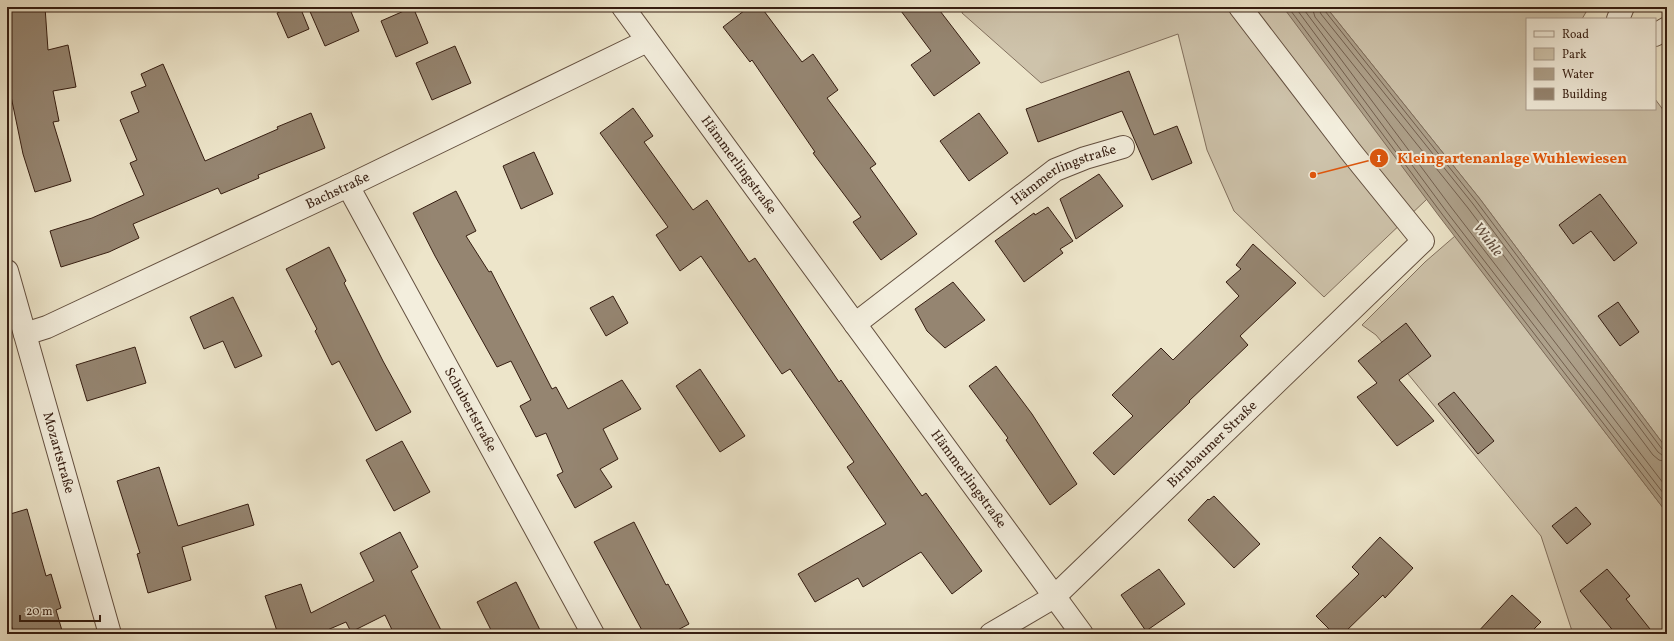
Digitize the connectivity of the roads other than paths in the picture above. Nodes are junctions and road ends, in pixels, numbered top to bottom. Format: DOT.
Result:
graph roads {
  1 [pos="623,7"];
  2 [pos="1240,7"];
  3 [pos="1622,7"];
  4 [pos="1618,18"];
  5 [pos="1667,28"];
  6 [pos="1656,34"];
  7 [pos="647,41"];
  8 [pos="1123,147"];
  9 [pos="348,186"];
  10 [pos="7,271"];
  11 [pos="855,324"];
  12 [pos="25,334"];
  13 [pos="1054,597"];
  14 [pos="110,634"];
  15 [pos="593,634"];
  16 [pos="991,634"];
  17 [pos="1082,634"];
  1 -- 7 [label="street, Hämmerlingstraße"];
  2 -- 13 [label="street, Birnbaumer Straße"];
  3 -- 4 [label="street"];
  5 -- 6 [label="street"];
  7 -- 9 [label="street, Bachstraße"];
  7 -- 11 [label="street, Hämmerlingstraße"];
  8 -- 11 [label="street, Hämmerlingstraße"];
  9 -- 12 [label="street, Bachstraße"];
  9 -- 15 [label="street, Schubertstraße"];
  10 -- 12 [label="street, Mozartstraße"];
  11 -- 13 [label="street, Hämmerlingstraße"];
  12 -- 14 [label="street, Mozartstraße"];
  13 -- 16 [label="street, Birnbaumer Straße"];
  13 -- 17 [label="street, Hämmerlingstraße"];
}
